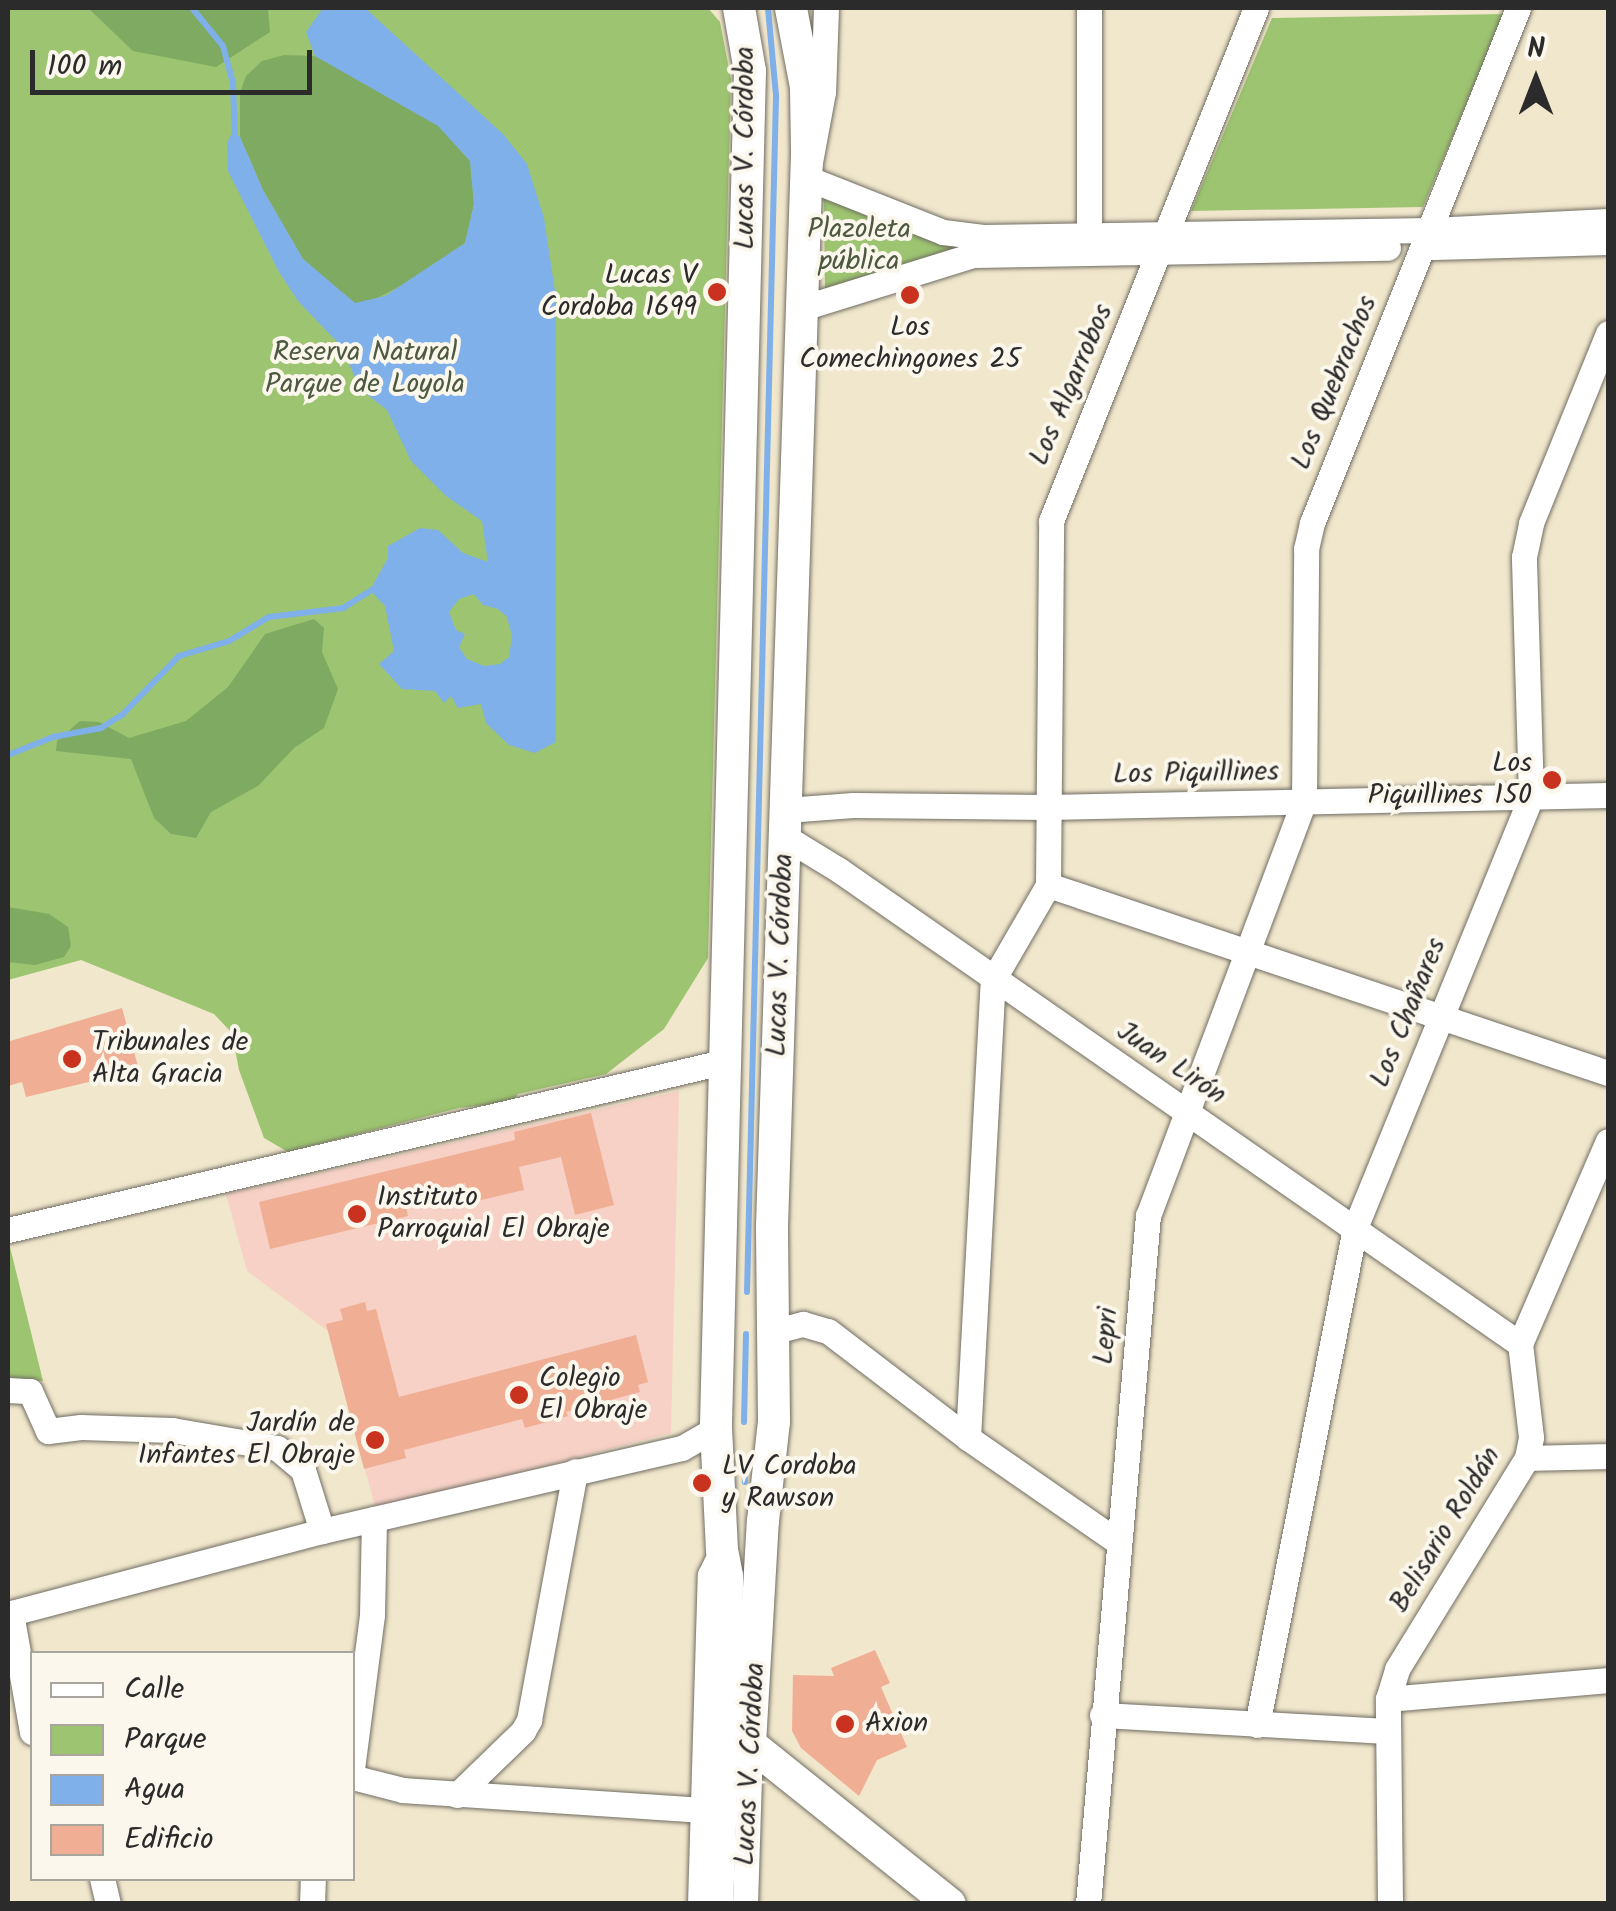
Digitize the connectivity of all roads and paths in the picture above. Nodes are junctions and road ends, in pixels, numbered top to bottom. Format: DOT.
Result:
graph roads {
  1 [pos="739,8"];
  2 [pos="791,8"];
  3 [pos="826,8"];
  4 [pos="1089,8"];
  5 [pos="1256,8"];
  6 [pos="1518,8"];
  7 [pos="807,178"];
  8 [pos="1608,221"];
  9 [pos="1426,238"];
  10 [pos="1162,242"];
  11 [pos="1608,242"];
  12 [pos="1089,244"];
  13 [pos="802,308"];
  14 [pos="1608,333"];
  15 [pos="1608,794"];
  16 [pos="1532,796"];
  17 [pos="1304,801"];
  18 [pos="1048,807"];
  19 [pos="785,823"];
  20 [pos="1048,886"];
  21 [pos="1247,953"];
  22 [pos="993,980"];
  23 [pos="1440,1017"];
  24 [pos="727,1061"];
  25 [pos="1608,1074"];
  26 [pos="1188,1111"];
  27 [pos="1608,1141"];
  28 [pos="1355,1228"];
  29 [pos="8,1230"];
  30 [pos="776,1331"];
  31 [pos="717,1332"];
  32 [pos="1520,1344"];
  33 [pos="8,1390"];
  34 [pos="774,1422"];
  35 [pos="716,1428"];
  36 [pos="968,1438"];
  37 [pos="1608,1456"];
  38 [pos="1527,1458"];
  39 [pos="575,1472"];
  40 [pos="374,1519"];
  41 [pos="322,1531"];
  42 [pos="1118,1541"];
  43 [pos="722,1550"];
  44 [pos="9,1613"];
  45 [pos="1608,1680"];
  46 [pos="358,1685"];
  47 [pos="1388,1698"];
  48 [pos="1102,1714"];
  49 [pos="30,1722"];
  50 [pos="1257,1725"];
  51 [pos="355,1729"];
  52 [pos="1388,1731"];
  53 [pos="738,1743"];
  54 [pos="355,1774"];
  55 [pos="457,1794"];
  56 [pos="702,1810"];
  57 [pos="700,1904"];
  58 [pos="720,1904"];
  59 [pos="744,1904"];
  60 [pos="950,1904"];
  61 [pos="1088,1904"];
  62 [pos="1390,1904"];
  1 -- 24 [label="main road, Lucas V. Córdoba"];
  2 -- 7 [label="main road, Lucas V. Córdoba"];
  3 -- 7 [label="street"];
  4 -- 12 [label="street"];
  5 -- 10 [label="street, Los Algarrobos"];
  6 -- 9 [label="street, Los Quebrachos"];
  7 -- 12 [label="street"];
  7 -- 13 [label="main road, Lucas V. Córdoba"];
  8 -- 9 [label="street"];
  9 -- 10 [label="street"];
  9 -- 11 [label="street"];
  9 -- 17 [label="street, Los Quebrachos"];
  10 -- 12 [label="street"];
  10 -- 18 [label="street, Los Algarrobos"];
  12 -- 13 [label="street"];
  13 -- 19 [label="main road, Lucas V. Córdoba"];
  14 -- 16 [label="street, Los Chañares"];
  15 -- 16 [label="street, Los Piquillines"];
  16 -- 17 [label="street, Los Piquillines"];
  16 -- 23 [label="street, Los Chañares"];
  17 -- 18 [label="street, Los Piquillines"];
  17 -- 21 [label="street, Lepri"];
  18 -- 19 [label="street, Los Piquillines"];
  18 -- 20 [label="street, Los Algarrobos"];
  19 -- 22 [label="street, Juan Lirón"];
  19 -- 30 [label="main road, Lucas V. Córdoba"];
  20 -- 21 [label="street"];
  20 -- 22 [label="street"];
  21 -- 23 [label="street"];
  21 -- 26 [label="street, Lepri"];
  22 -- 26 [label="street, Juan Lirón"];
  22 -- 36 [label="street"];
  23 -- 25 [label="street"];
  23 -- 28 [label="street, Los Chañares"];
  24 -- 29 [label="street"];
  24 -- 31 [label="main road, Lucas V. Córdoba"];
  26 -- 28 [label="street, Juan Lirón"];
  26 -- 42 [label="street, Lepri"];
  27 -- 32 [label="street"];
  28 -- 32 [label="street, Juan Lirón"];
  28 -- 50 [label="street, Los Chañares"];
  30 -- 31 [label="main road"];
  30 -- 34 [label="main road, Lucas V. Córdoba"];
  30 -- 36 [label="street"];
  31 -- 35 [label="main road, Lucas V. Córdoba"];
  32 -- 38 [label="street, Belisario Roldán"];
  33 -- 41 [label="street"];
  34 -- 35 [label="main road"];
  34 -- 53 [label="main road, Lucas V. Córdoba"];
  35 -- 39 [label="street"];
  35 -- 43 [label="main road, Lucas V. Córdoba"];
  36 -- 42 [label="street"];
  37 -- 38 [label="street"];
  38 -- 47 [label="street, Belisario Roldán"];
  39 -- 40 [label="street"];
  39 -- 55 [label="street"];
  40 -- 41 [label="street"];
  40 -- 46 [label="street"];
  41 -- 44 [label="street"];
  42 -- 48 [label="street, Lepri"];
  43 -- 53 [label="main road, Lucas V. Córdoba"];
  43 -- 56 [label="street, Lucas V. Córdoba"];
  44 -- 49 [label="street"];
  45 -- 47 [label="street"];
  46 -- 51 [label="street"];
  47 -- 52 [label="street, Belisario Roldán"];
  48 -- 50 [label="street"];
  48 -- 61 [label="street, Lepri"];
  50 -- 52 [label="street"];
  52 -- 62 [label="street, Belisario Roldán"];
  53 -- 58 [label="street, Lucas V. Córdoba"];
  53 -- 59 [label="street, Lucas V. Córdoba"];
  53 -- 60 [label="main road"];
  54 -- 55 [label="street"];
  55 -- 56 [label="street"];
  56 -- 57 [label="street, Lucas V. Córdoba"];
}
